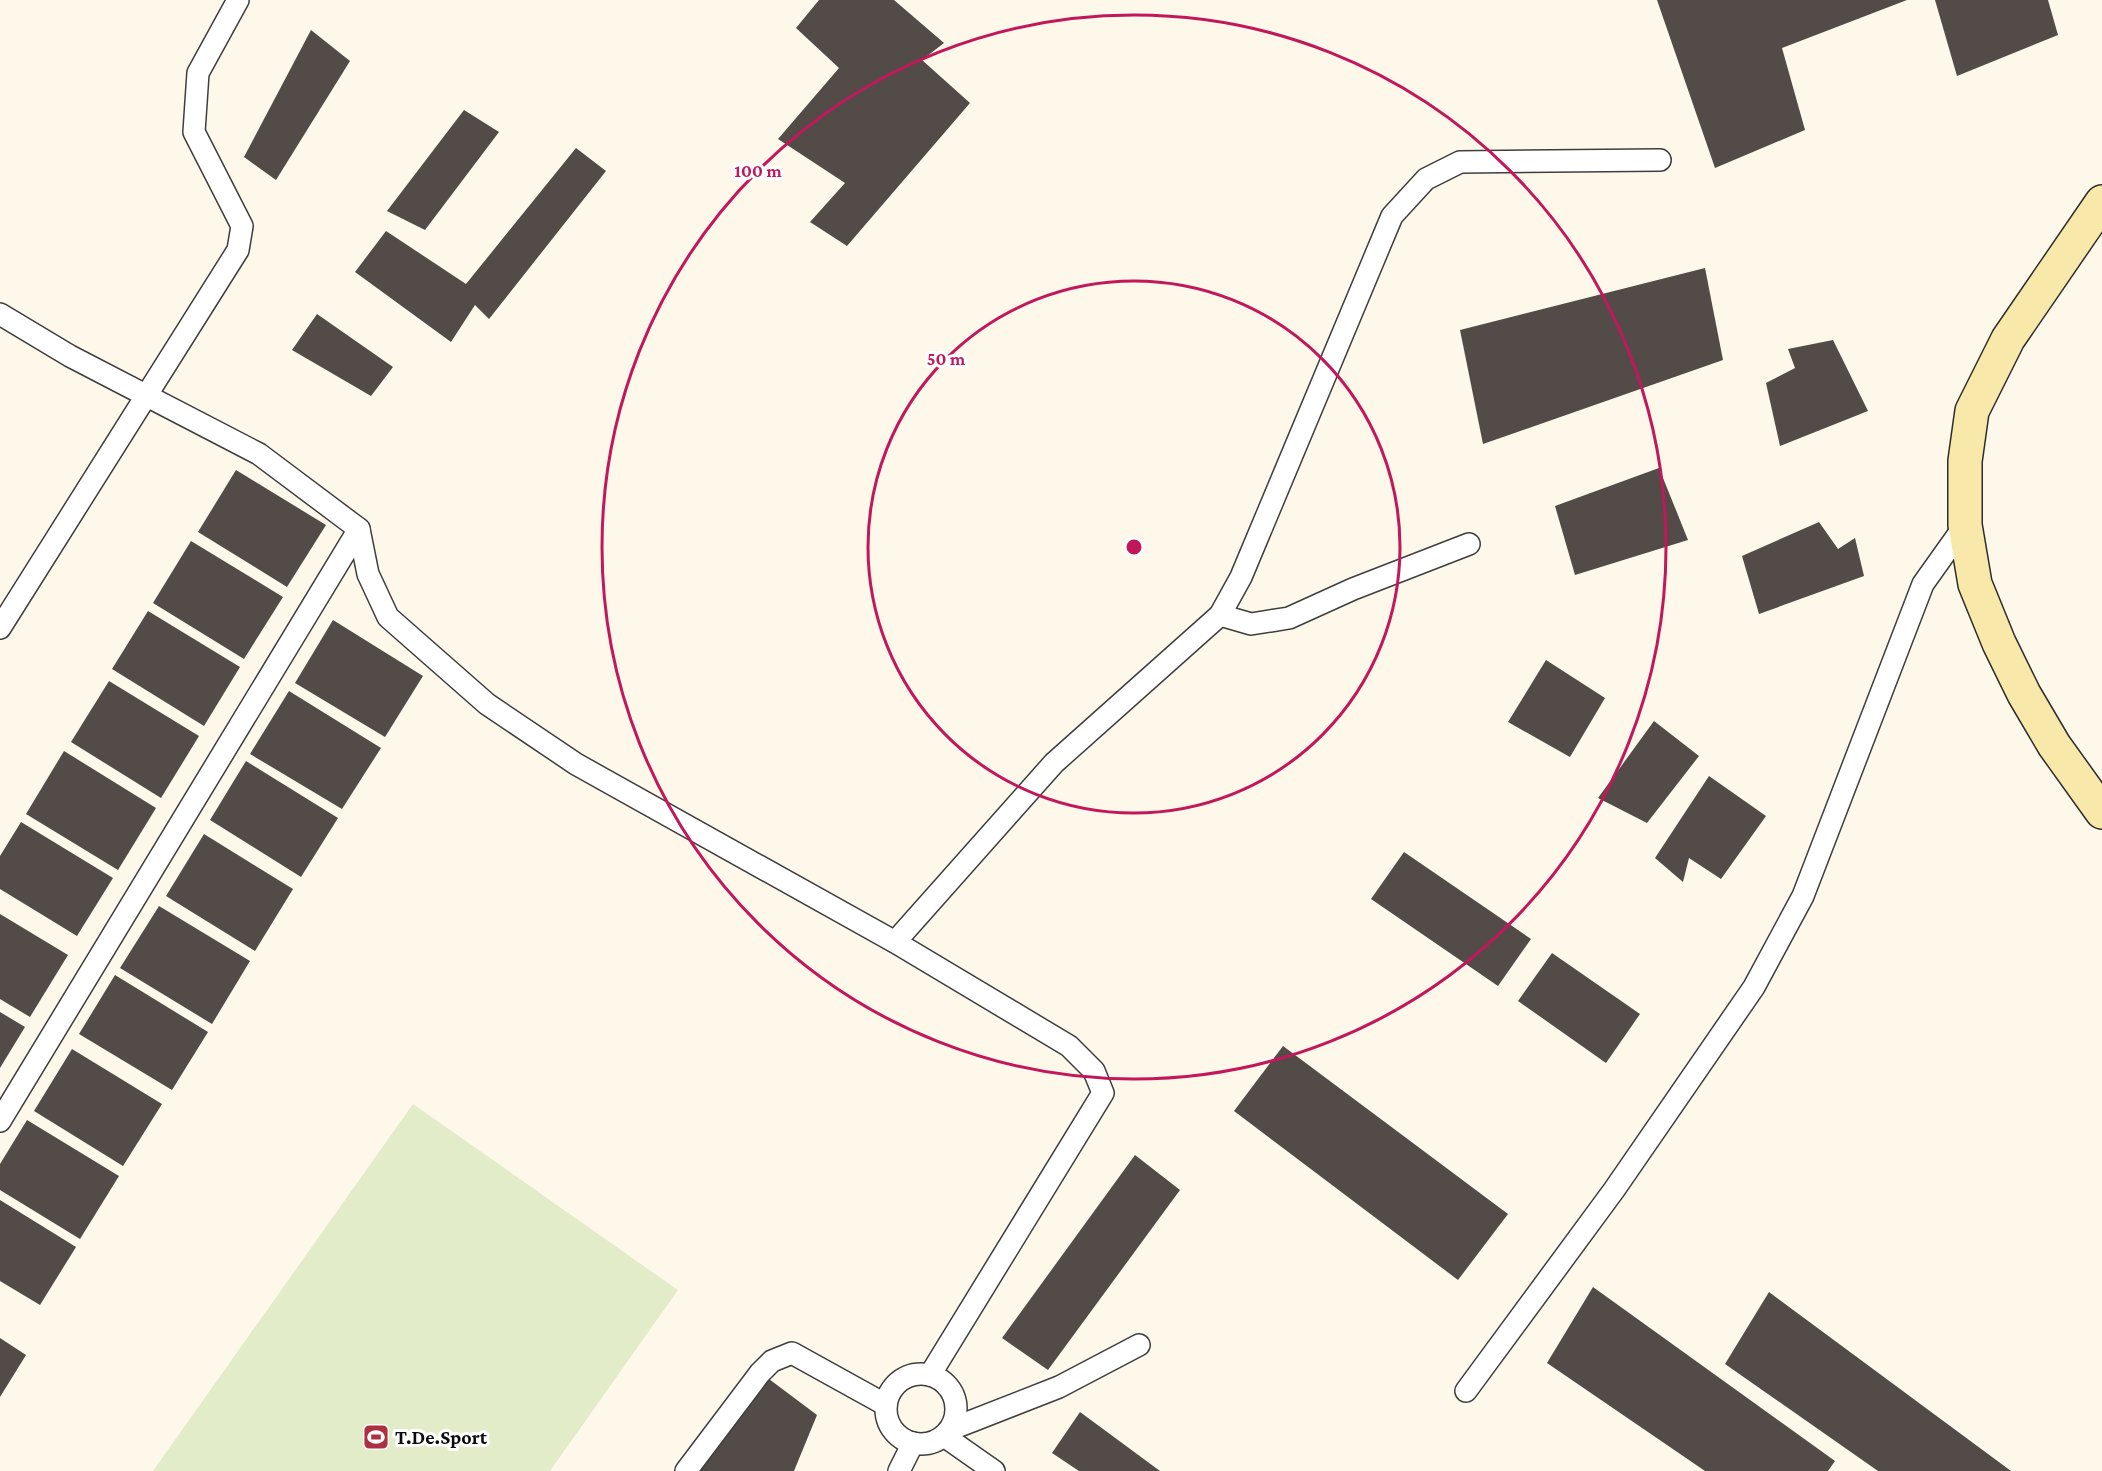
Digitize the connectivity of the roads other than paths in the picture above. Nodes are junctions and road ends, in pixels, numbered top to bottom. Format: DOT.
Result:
graph roads {
  1 [pos="238,0"];
  2 [pos="1660,160"];
  3 [pos="2102,202"];
  4 [pos="0,314"];
  5 [pos="145,395"];
  6 [pos="1965,525"];
  7 [pos="359,529"];
  8 [pos="1469,544"];
  9 [pos="1220,615"];
  10 [pos="0,628"];
  11 [pos="2102,812"];
  12 [pos="895,942"];
  13 [pos="0,1121"];
  14 [pos="1139,1346"];
  15 [pos="930,1375"];
  16 [pos="1466,1391"];
  17 [pos="886,1405"];
  18 [pos="947,1433"];
  19 [pos="913,1443"];
  20 [pos="686,1471"];
  21 [pos="899,1471"];
  22 [pos="993,1471"];
  1 -- 5 [label="lane"];
  2 -- 9 [label="lane"];
  3 -- 6 [label="main road"];
  4 -- 5 [label="lane"];
  5 -- 7 [label="lane"];
  5 -- 10 [label="lane"];
  6 -- 11 [label="main road"];
  6 -- 16 [label="lane"];
  7 -- 12 [label="lane"];
  7 -- 13 [label="lane"];
  8 -- 9 [label="lane"];
  9 -- 12 [label="lane"];
  12 -- 15 [label="lane"];
  14 -- 18 [label="lane"];
  15 -- 17 [label="lane"];
  15 -- 18 [label="lane"];
  17 -- 19 [label="lane"];
  17 -- 20 [label="lane"];
  18 -- 19 [label="lane"];
  18 -- 22 [label="lane"];
  19 -- 21 [label="lane"];
}
